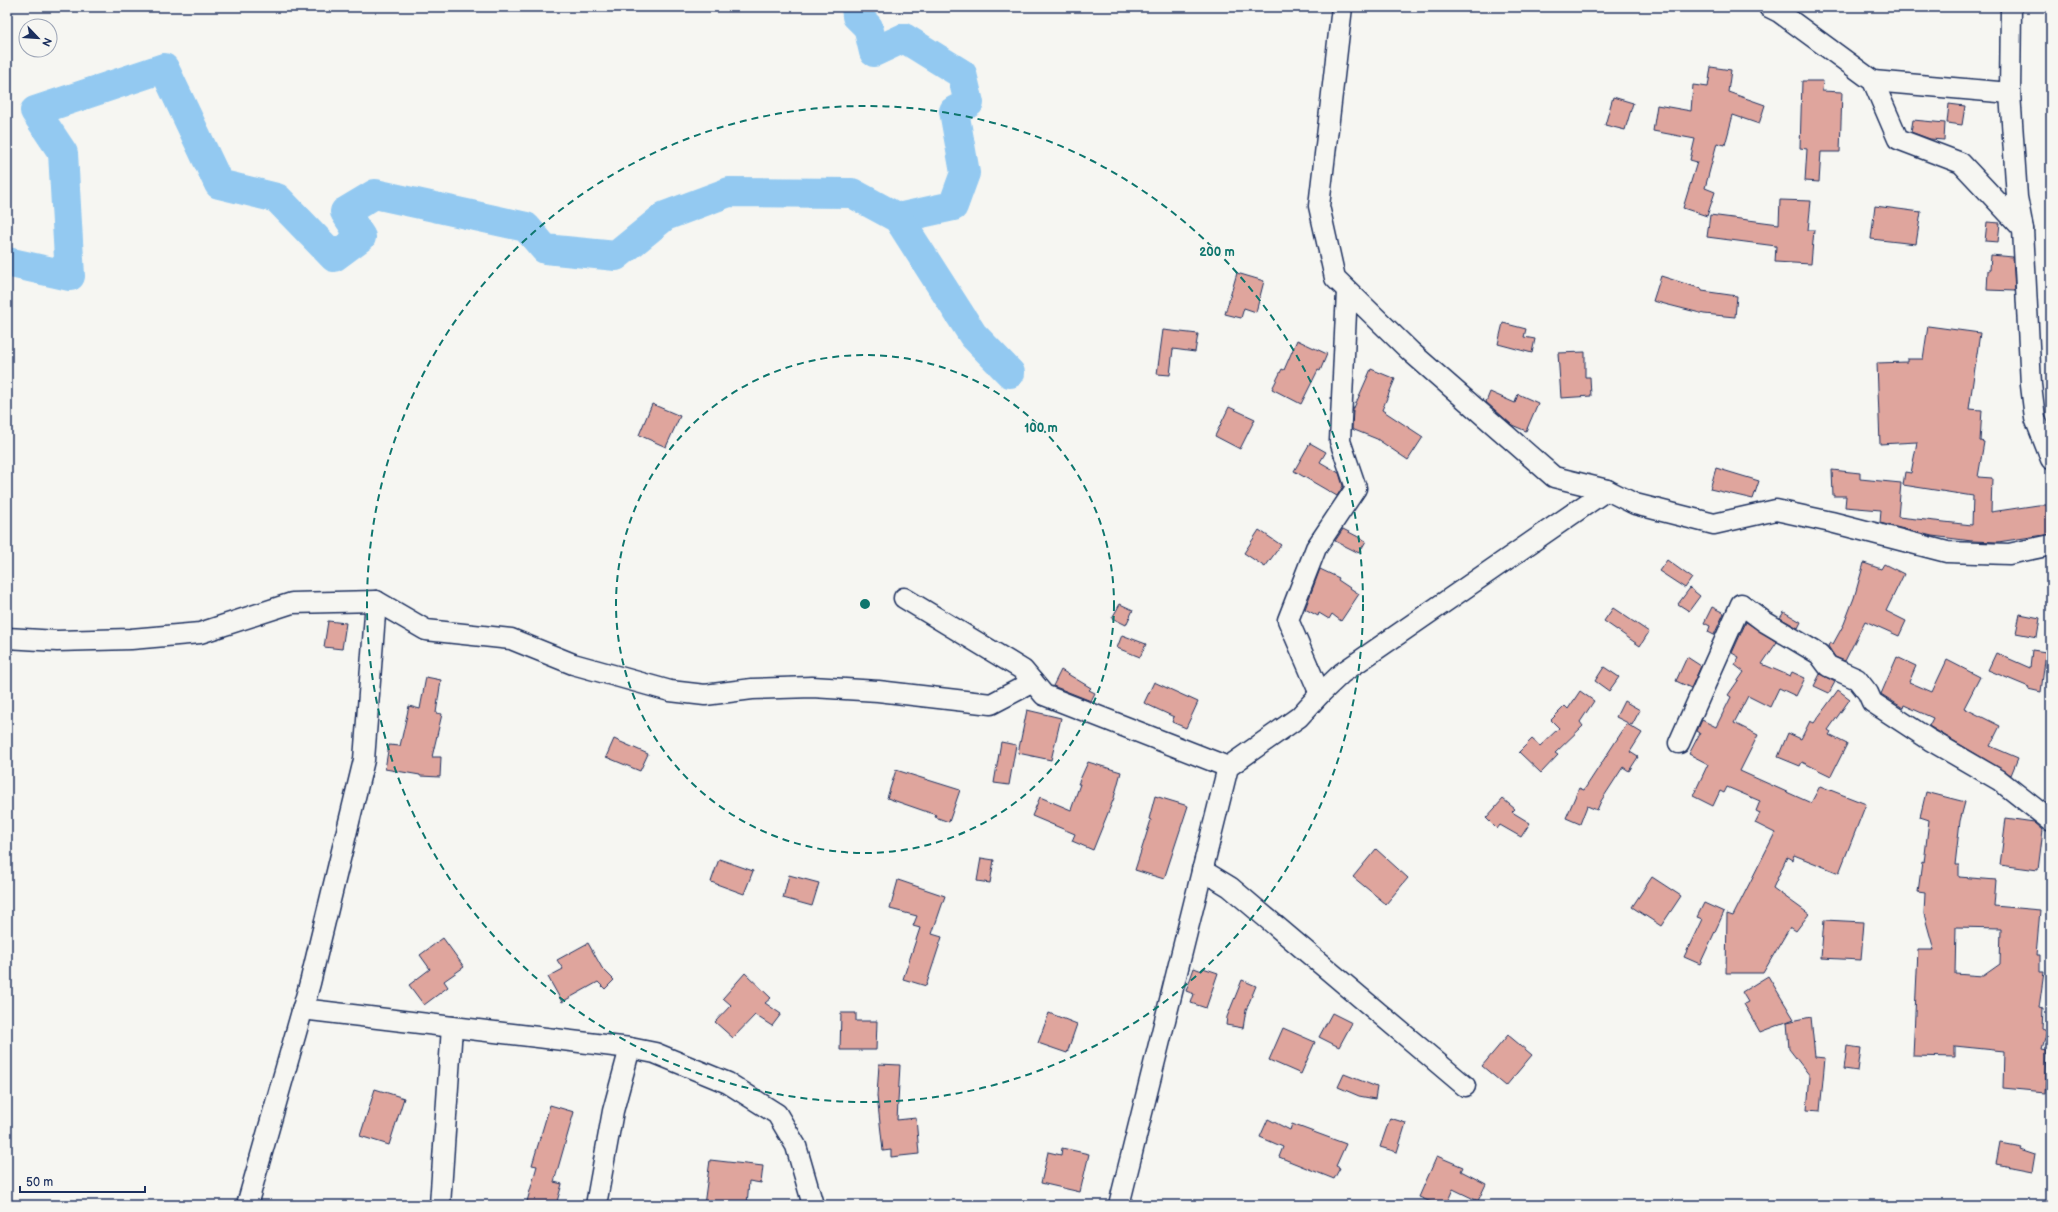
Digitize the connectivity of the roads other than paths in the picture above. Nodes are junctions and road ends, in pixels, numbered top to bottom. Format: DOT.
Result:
graph roads {
  1 [pos="1342,7"];
  2 [pos="1769,7"];
  3 [pos="2011,7"];
  4 [pos="1873,80"];
  5 [pos="2010,93"];
  6 [pos="2023,229"];
  7 [pos="1347,291"];
  8 [pos="2051,459"];
  9 [pos="1607,490"];
  10 [pos="2051,545"];
  11 [pos="904,598"];
  12 [pos="376,601"];
  13 [pos="7,638"];
  14 [pos="1034,682"];
  15 [pos="1320,694"];
  16 [pos="1679,743"];
  17 [pos="1228,767"];
  18 [pos="2051,821"];
  19 [pos="1202,870"];
  20 [pos="302,1009"];
  21 [pos="452,1027"];
  22 [pos="630,1048"];
  23 [pos="1465,1086"];
  24 [pos="247,1205"];
  25 [pos="440,1205"];
  26 [pos="596,1205"];
  27 [pos="813,1205"];
  28 [pos="1119,1205"];
  1 -- 7 [label="street"];
  2 -- 4 [label="street"];
  3 -- 5 [label="street"];
  4 -- 5 [label="street"];
  4 -- 6 [label="street"];
  5 -- 6 [label="street"];
  6 -- 8 [label="street"];
  7 -- 9 [label="street"];
  7 -- 15 [label="street"];
  9 -- 10 [label="street"];
  9 -- 15 [label="street"];
  11 -- 14 [label="street"];
  12 -- 13 [label="street"];
  12 -- 14 [label="street"];
  12 -- 20 [label="street"];
  14 -- 17 [label="street"];
  15 -- 17 [label="street"];
  16 -- 18 [label="street"];
  17 -- 19 [label="street"];
  19 -- 23 [label="street"];
  19 -- 28 [label="street"];
  20 -- 21 [label="street"];
  20 -- 24 [label="street"];
  21 -- 22 [label="street"];
  21 -- 25 [label="street"];
  22 -- 26 [label="street"];
  22 -- 27 [label="street"];
}
